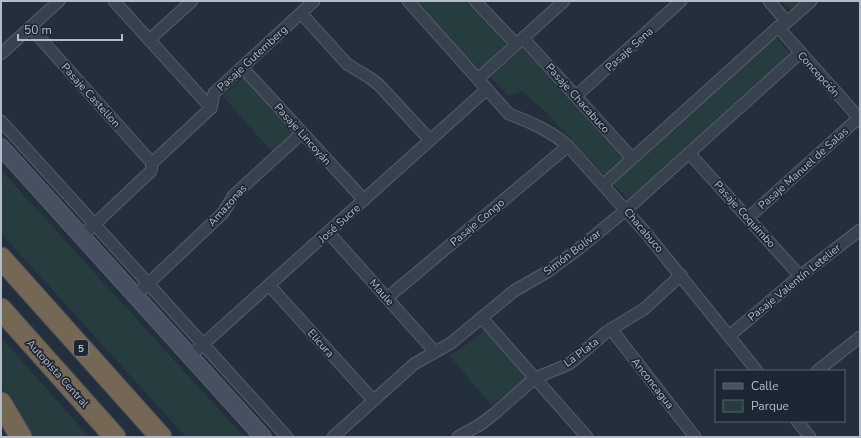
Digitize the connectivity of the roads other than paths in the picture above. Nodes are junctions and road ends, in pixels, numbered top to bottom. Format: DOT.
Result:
graph roads {
  1 [pos="59,1"];
  2 [pos="114,1"];
  3 [pos="192,1"];
  4 [pos="314,1"];
  5 [pos="408,1"];
  6 [pos="475,1"];
  7 [pos="564,1"];
  8 [pos="681,1"];
  9 [pos="769,1"];
  10 [pos="811,1"];
  11 [pos="301,13"];
  12 [pos="788,22"];
  13 [pos="30,27"];
  14 [pos="778,27"];
  15 [pos="149,40"];
  16 [pos="520,41"];
  17 [pos="800,53"];
  18 [pos="1,54"];
  19 [pos="242,67"];
  20 [pos="478,79"];
  21 [pos="487,89"];
  22 [pos="576,96"];
  23 [pos="211,108"];
  24 [pos="860,120"];
  25 [pos="1,121"];
  26 [pos="302,133"];
  27 [pos="430,140"];
  28 [pos="568,146"];
  29 [pos="1,147"];
  30 [pos="689,153"];
  31 [pos="632,158"];
  32 [pos="152,163"];
  33 [pos="604,185"];
  34 [pos="364,200"];
  35 [pos="626,210"];
  36 [pos="748,218"];
  37 [pos="94,224"];
  38 [pos="860,230"];
  39 [pos="328,232"];
  40 [pos="82,236"];
  41 [pos="1,258"];
  42 [pos="681,275"];
  43 [pos="800,276"];
  44 [pos="147,283"];
  45 [pos="269,285"];
  46 [pos="136,296"];
  47 [pos="386,298"];
  48 [pos="1,309"];
  49 [pos="482,318"];
  50 [pos="611,329"];
  51 [pos="729,336"];
  52 [pos="860,338"];
  53 [pos="204,344"];
  54 [pos="435,352"];
  55 [pos="190,356"];
  56 [pos="756,370"];
  57 [pos="818,370"];
  58 [pos="535,378"];
  59 [pos="373,400"];
  60 [pos="1,403"];
  61 [pos="1,421"];
  62 [pos="798,422"];
  63 [pos="473,434"];
  64 [pos="14,437"];
  65 [pos="21,437"];
  66 [pos="115,437"];
  67 [pos="161,437"];
  68 [pos="263,437"];
  69 [pos="287,437"];
  70 [pos="333,437"];
  71 [pos="458,437"];
  72 [pos="587,437"];
  73 [pos="695,437"];
  74 [pos="810,437"];
  1 -- 13 [label="street"];
  2 -- 15 [label="street"];
  3 -- 15 [label="street"];
  4 -- 11 [label="street, Pasaje Gutemberg"];
  5 -- 20 [label="street"];
  6 -- 16 [label="street, Pasaje Chacabuco"];
  7 -- 16 [label="street"];
  8 -- 22 [label="street, Pasaje Sena"];
  9 -- 12 [label="street"];
  10 -- 12 [label="street"];
  11 -- 19 [label="street, Pasaje Gutemberg"];
  11 -- 27 [label="street"];
  12 -- 14 [label="street"];
  13 -- 18 [label="street"];
  13 -- 32 [label="street, Pasaje Castellon"];
  14 -- 17 [label="street, Concepción"];
  14 -- 31 [label="street"];
  15 -- 23 [label="street"];
  16 -- 20 [label="street"];
  16 -- 22 [label="street, Pasaje Chacabuco"];
  17 -- 24 [label="street, Concepción"];
  17 -- 30 [label="street, Simón Bolívar"];
  19 -- 23 [label="street, Pasaje Gutemberg"];
  19 -- 26 [label="street, Pasaje Lincoyán"];
  20 -- 21 [label="street"];
  21 -- 27 [label="street, José Sucre"];
  21 -- 28 [label="street, Chacabuco"];
  22 -- 31 [label="street, Pasaje Chacabuco"];
  23 -- 32 [label="street, Pasaje Gutemberg"];
  24 -- 36 [label="street, Pasaje Manuel de Salas"];
  25 -- 37 [label="street"];
  26 -- 34 [label="street, Pasaje Lincoyán"];
  26 -- 44 [label="street, Amazonas"];
  27 -- 34 [label="street, José Sucre"];
  28 -- 33 [label="street, Chacabuco"];
  28 -- 47 [label="street, Pasaje Congo"];
  29 -- 40 [label="street"];
  30 -- 35 [label="street, Simón Bolívar"];
  30 -- 36 [label="street, Pasaje Coquimbo"];
  31 -- 33 [label="street"];
  32 -- 37 [label="street, Pasaje Gutemberg"];
  33 -- 35 [label="street, Chacabuco"];
  34 -- 39 [label="street, José Sucre"];
  35 -- 42 [label="street, Chacabuco"];
  35 -- 49 [label="street, Simón Bolívar"];
  36 -- 43 [label="street, Pasaje Coquimbo"];
  37 -- 40 [label="street, Pasaje Gutemberg"];
  37 -- 44 [label="street"];
  38 -- 43 [label="street, Pasaje Valentín Letelier"];
  39 -- 45 [label="street, José Sucre"];
  39 -- 47 [label="street, Maule"];
  40 -- 46 [label="street"];
  41 -- 67 [label="highway, 5"];
  42 -- 50 [label="street, La Plata"];
  42 -- 51 [label="street, Chacabuco"];
  43 -- 51 [label="street, Pasaje Valentín Letelier"];
  44 -- 46 [label="street, Amazonas"];
  44 -- 53 [label="street"];
  45 -- 53 [label="street, José Sucre"];
  45 -- 59 [label="street, Elicura"];
  46 -- 55 [label="street"];
  47 -- 54 [label="street, Maule"];
  48 -- 66 [label="highway, Autopista Central"];
  49 -- 54 [label="street, Simón Bolívar"];
  49 -- 58 [label="street"];
  50 -- 58 [label="street, La Plata"];
  50 -- 73 [label="street, Anconcagua"];
  51 -- 56 [label="street, Chacabuco"];
  52 -- 57 [label="street"];
  53 -- 55 [label="street, José Sucre"];
  53 -- 69 [label="street"];
  54 -- 59 [label="street, Simón Bolívar"];
  55 -- 68 [label="street"];
  58 -- 63 [label="street, La Plata"];
  58 -- 72 [label="street"];
  59 -- 70 [label="street, Simón Bolívar"];
  60 -- 65 [label="highway"];
  61 -- 64 [label="street"];
  62 -- 74 [label="street"];
  63 -- 71 [label="street, La Plata"];
}
